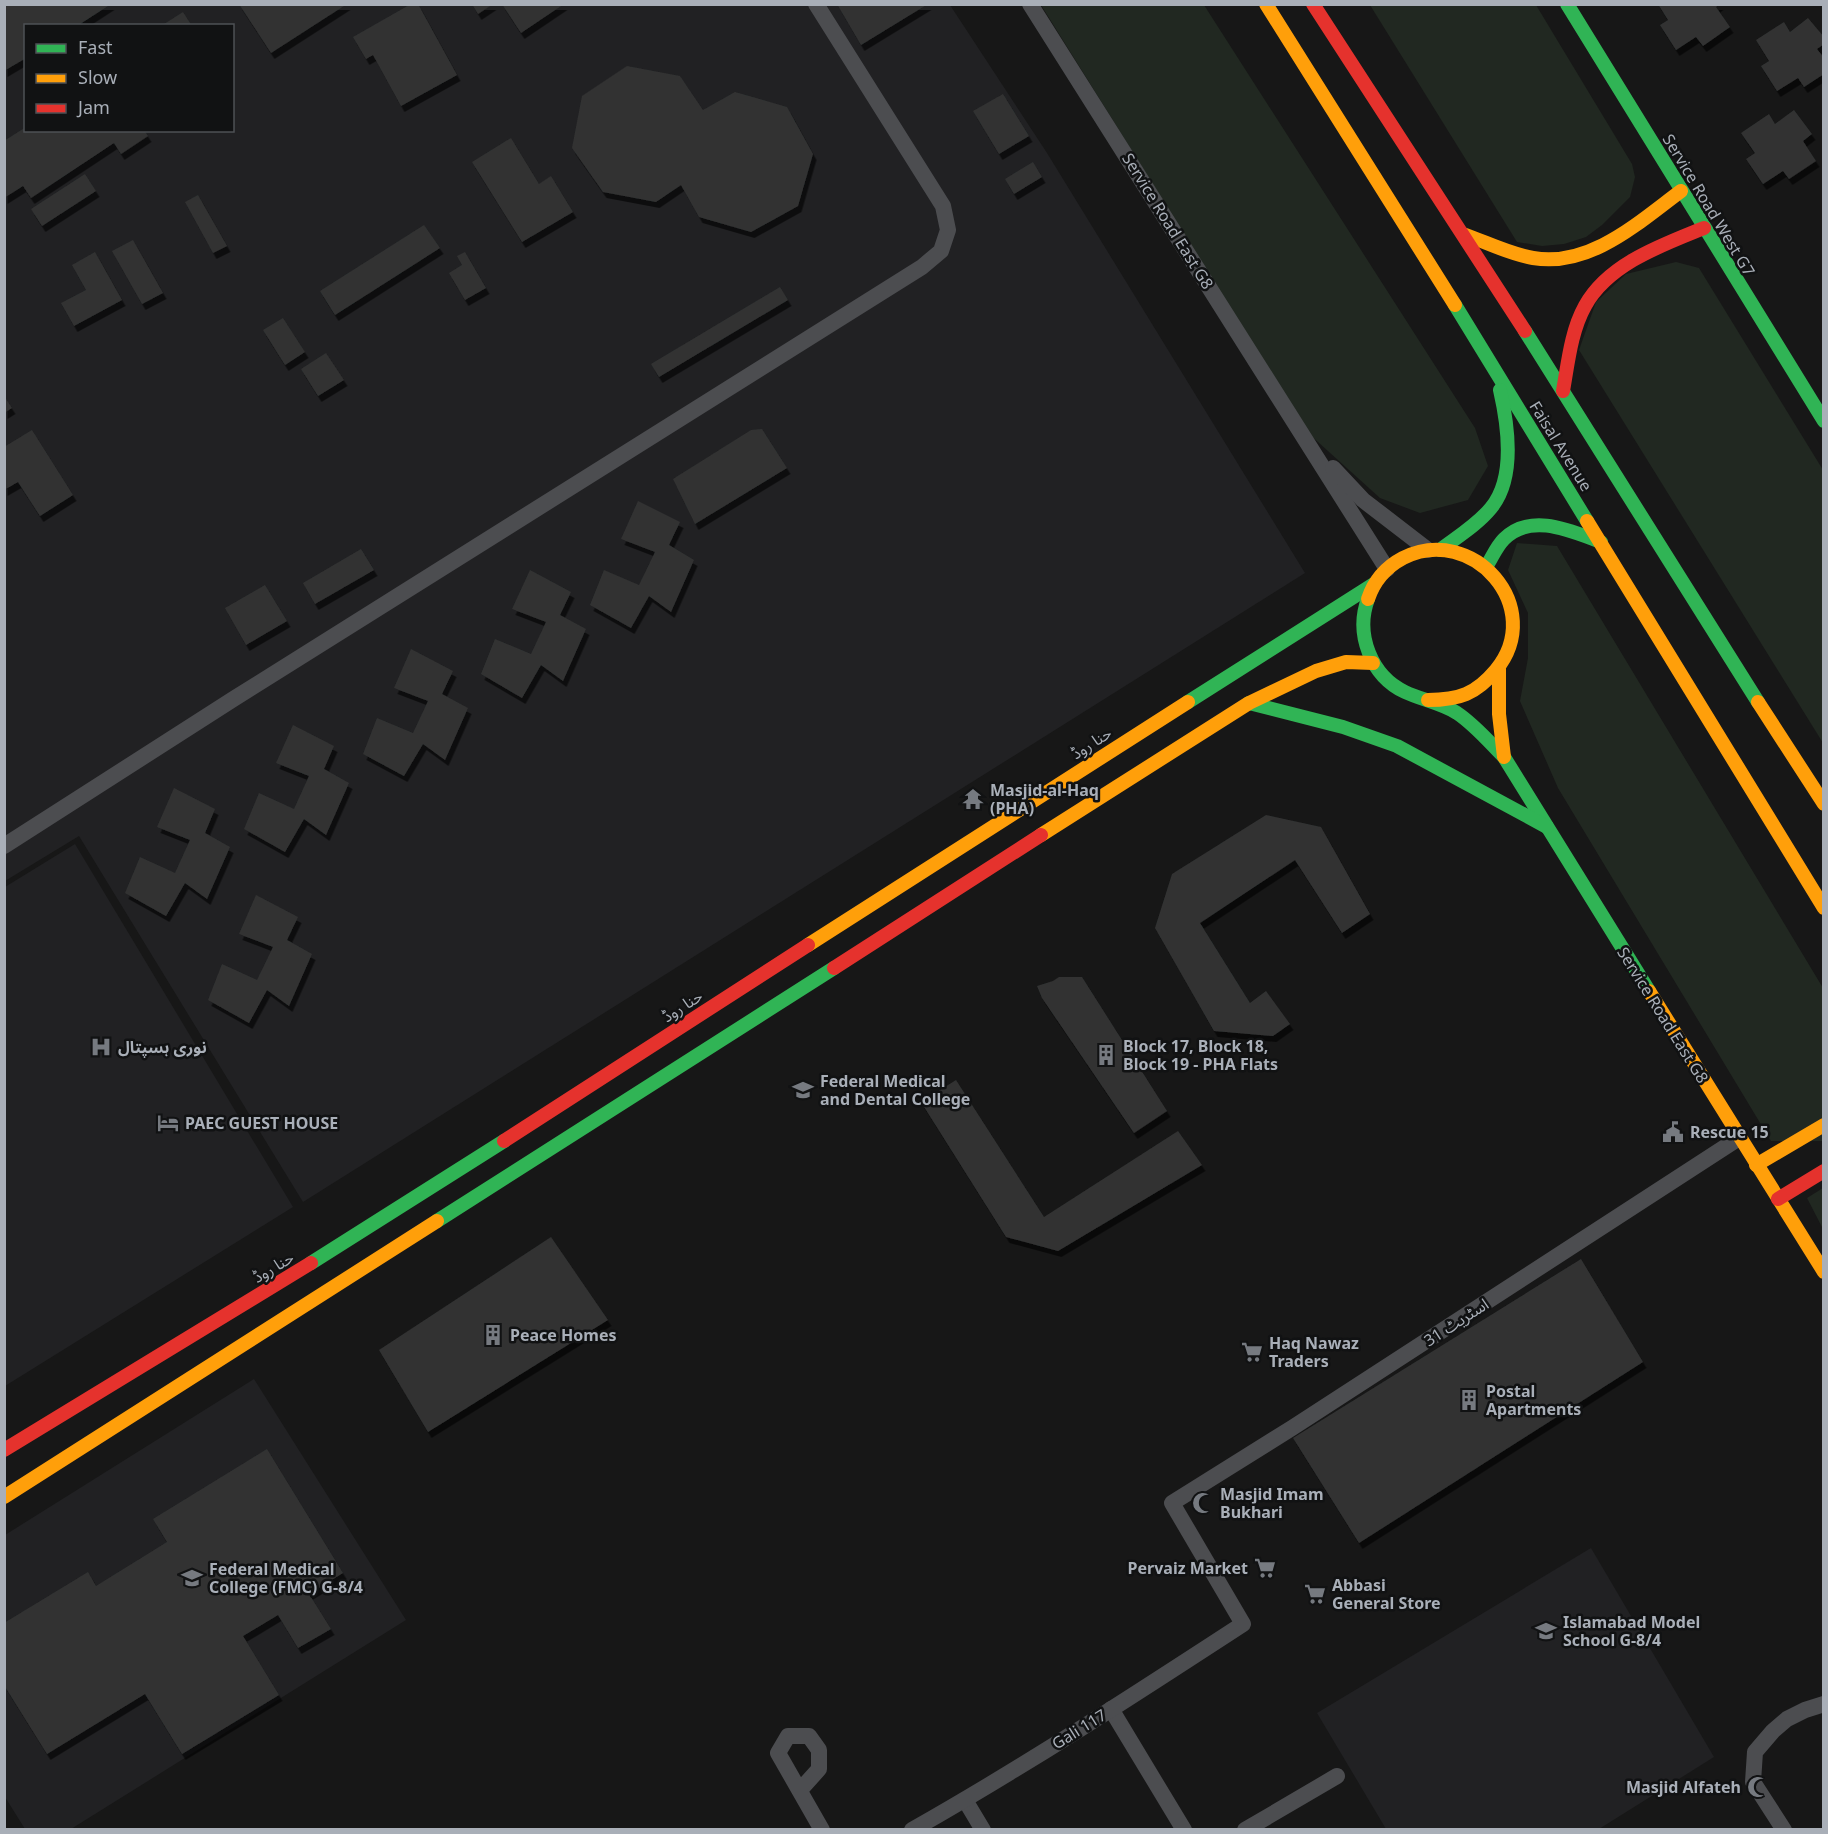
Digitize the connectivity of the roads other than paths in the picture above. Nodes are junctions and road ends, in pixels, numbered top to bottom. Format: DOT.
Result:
graph roads {
  1 [pos="816,4"];
  2 [pos="1030,4"];
  3 [pos="1266,4"];
  4 [pos="1313,4"];
  5 [pos="1567,4"];
  6 [pos="1681,191"];
  7 [pos="1704,228"];
  8 [pos="1462,234"];
  9 [pos="1495,370"];
  10 [pos="1563,391"];
  11 [pos="1824,421"];
  12 [pos="1305,438"];
  13 [pos="1601,542"];
  14 [pos="1434,550"];
  15 [pos="1486,567"];
  16 [pos="1387,569"];
  17 [pos="1374,584"];
  18 [pos="1372,663"];
  19 [pos="1499,669"];
  20 [pos="1428,700"];
  21 [pos="1249,704"];
  22 [pos="1504,757"];
  23 [pos="1824,804"];
  24 [pos="1548,828"];
  25 [pos="4,846"];
  26 [pos="1824,908"];
  27 [pos="693,1038"];
  28 [pos="1824,1125"];
  29 [pos="1739,1138"];
  30 [pos="1756,1166"];
  31 [pos="1824,1171"];
  32 [pos="1778,1199"];
  33 [pos="1824,1272"];
  34 [pos="4,1450"];
  35 [pos="4,1497"];
  36 [pos="1243,1624"];
  37 [pos="1824,1704"];
  38 [pos="1111,1709"];
  39 [pos="1337,1776"];
  40 [pos="802,1788"];
  41 [pos="965,1800"];
  42 [pos="822,1830"];
  43 [pos="912,1830"];
  44 [pos="983,1830"];
  45 [pos="1184,1830"];
  46 [pos="1245,1830"];
  47 [pos="1784,1830"];
  1 -- 25 [label="street"];
  2 -- 12 [label="street, Service Road East G8"];
  3 -- 9 [label="street, Faisal Avenue"];
  4 -- 8 [label="street, Faisal Avenue"];
  5 -- 6 [label="street, Service Road West G7"];
  6 -- 7 [label="street, Service Road West G7"];
  6 -- 8 [label="street"];
  7 -- 10 [label="street"];
  7 -- 11 [label="street, Service Road West G7"];
  8 -- 10 [label="street, Faisal Avenue"];
  9 -- 13 [label="street, Faisal Avenue"];
  9 -- 14 [label="street"];
  10 -- 23 [label="street, Faisal Avenue"];
  12 -- 14 [label="street, Service Road East G8"];
  12 -- 16 [label="street, Service Road East G8"];
  13 -- 15 [label="street"];
  13 -- 26 [label="street, Faisal Avenue"];
  14 -- 15 [label="street"];
  14 -- 16 [label="street"];
  15 -- 19 [label="street"];
  16 -- 17 [label="street"];
  17 -- 18 [label="street"];
  17 -- 27 [label="street, حنا روڈ"];
  18 -- 20 [label="street"];
  18 -- 21 [label="street, حنا روڈ"];
  19 -- 20 [label="street"];
  19 -- 22 [label="street"];
  20 -- 22 [label="street"];
  21 -- 24 [label="street"];
  21 -- 27 [label="street, حنا روڈ"];
  22 -- 24 [label="street, Service Road East G8"];
  24 -- 29 [label="street, Service Road East G8"];
  27 -- 34 [label="street, حنا روڈ"];
  27 -- 35 [label="street, حنا روڈ"];
  28 -- 30 [label="street"];
  29 -- 30 [label="street, Service Road East G8"];
  29 -- 36 [label="street, اسٹریٹ 31"];
  30 -- 32 [label="street, Service Road East G8"];
  31 -- 32 [label="street"];
  32 -- 33 [label="street, Service Road East G8"];
  36 -- 38 [label="street, Gali 117"];
  37 -- 47 [label="street"];
  38 -- 41 [label="street, Gali 117"];
  38 -- 45 [label="street"];
  39 -- 46 [label="street"];
  40 -- 42 [label="street"];
  41 -- 43 [label="street, Gali 117"];
  41 -- 44 [label="street"];
}
